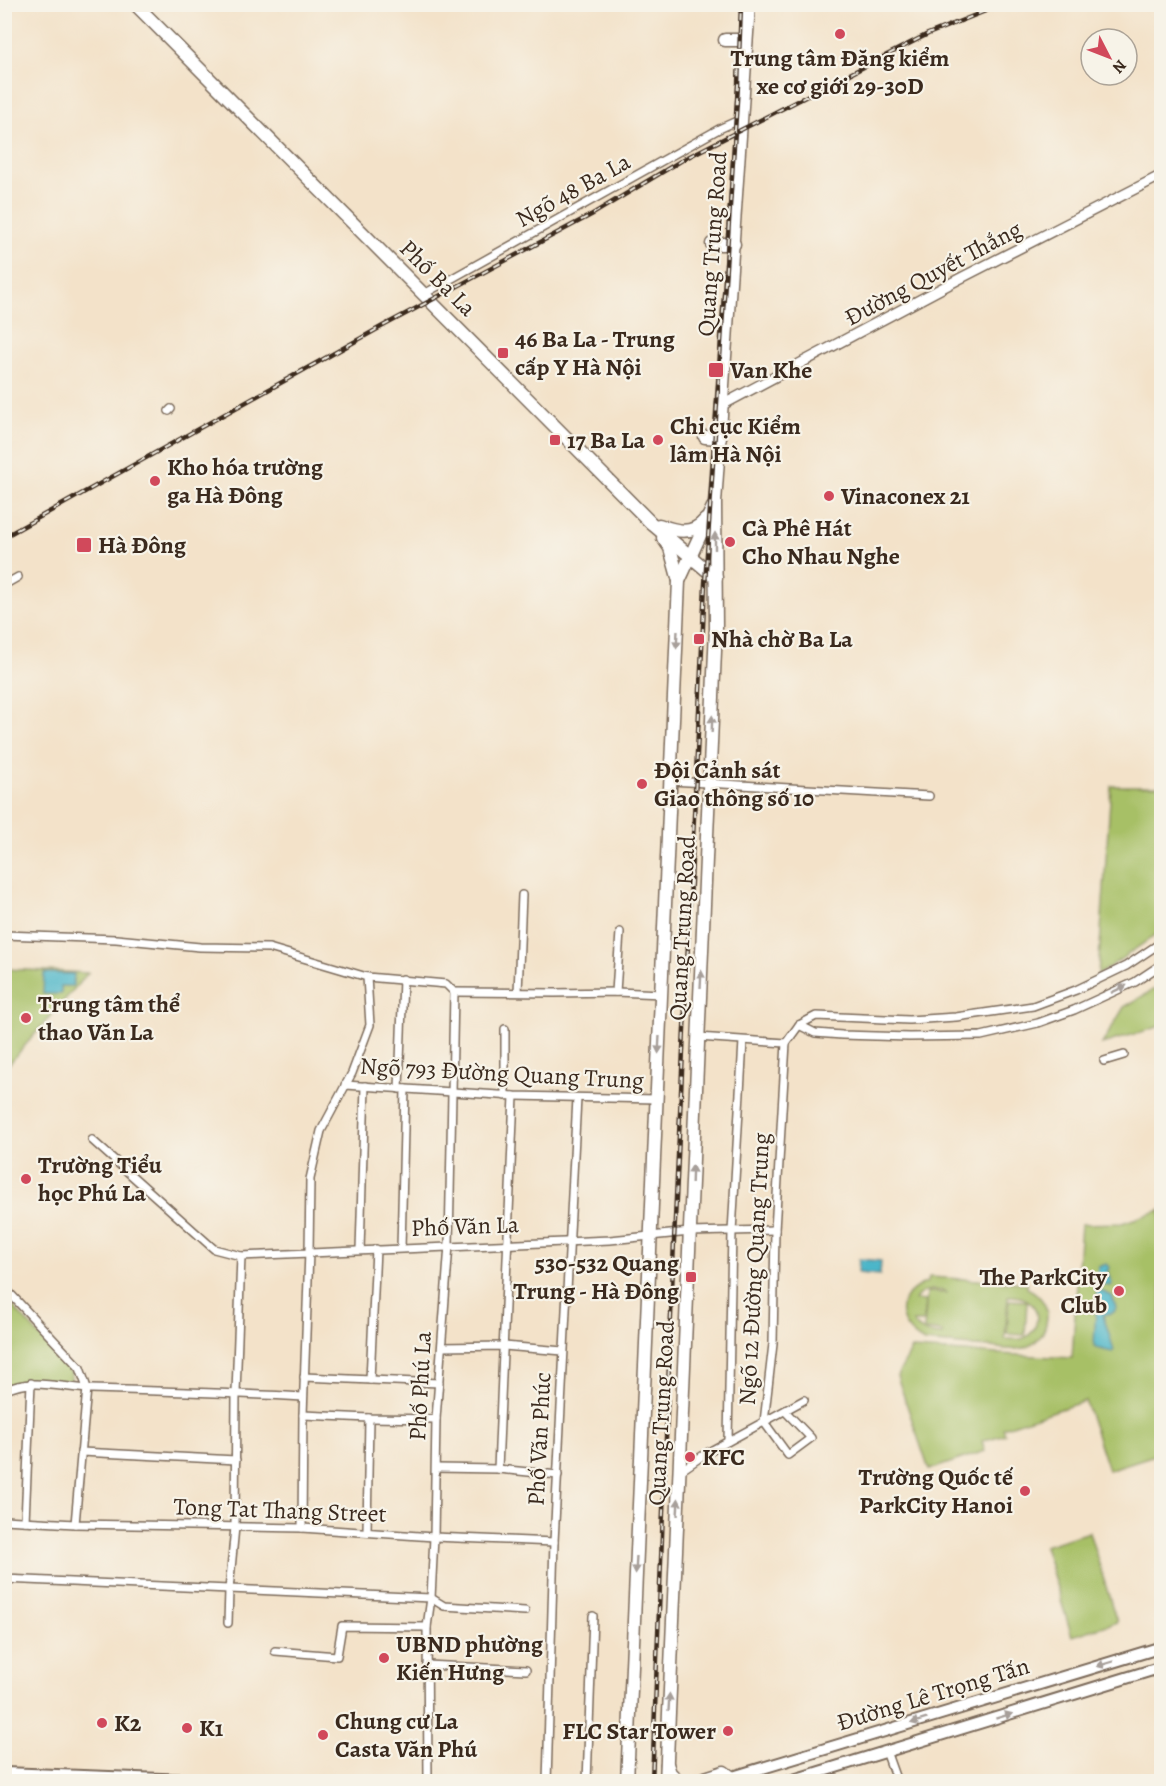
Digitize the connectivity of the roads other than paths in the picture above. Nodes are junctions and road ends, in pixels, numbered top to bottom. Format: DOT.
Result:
graph roads {
  1 [pos="135,4"];
  2 [pos="749,4"];
  3 [pos="725,40"];
  4 [pos="746,40"];
  5 [pos="741,119"];
  6 [pos="1161,175"];
  7 [pos="712,244"];
  8 [pos="734,244"];
  9 [pos="424,294"];
  10 [pos="722,405"];
  11 [pos="705,437"];
  12 [pos="720,438"];
  13 [pos="715,503"];
  14 [pos="651,523"];
  15 [pos="691,556"];
  16 [pos="18,577"];
  17 [pos="716,578"];
  18 [pos="680,581"];
  19 [pos="4,585"];
  20 [pos="671,781"];
  21 [pos="710,782"];
  22 [pos="929,796"];
  23 [pos="522,895"];
  24 [pos="620,932"];
  25 [pos="4,935"];
  26 [pos="1161,942"];
  27 [pos="1161,964"];
  28 [pos="367,977"];
  29 [pos="402,979"];
  30 [pos="454,992"];
  31 [pos="518,992"];
  32 [pos="616,992"];
  33 [pos="662,994"];
  34 [pos="799,1025"];
  35 [pos="505,1029"];
  36 [pos="698,1037"];
  37 [pos="743,1041"];
  38 [pos="786,1043"];
  39 [pos="1124,1055"];
  40 [pos="1104,1061"];
  41 [pos="345,1085"];
  42 [pos="365,1086"];
  43 [pos="402,1089"];
  44 [pos="452,1093"];
  45 [pos="505,1096"];
  46 [pos="514,1096"];
  47 [pos="577,1098"];
  48 [pos="657,1099"];
  49 [pos="92,1140"];
  50 [pos="775,1230"];
  51 [pos="690,1232"];
  52 [pos="732,1232"];
  53 [pos="651,1234"];
  54 [pos="571,1241"];
  55 [pos="509,1243"];
  56 [pos="449,1245"];
  57 [pos="401,1248"];
  58 [pos="376,1249"];
  59 [pos="360,1250"];
  60 [pos="309,1252"];
  61 [pos="241,1256"];
  62 [pos="4,1287"];
  63 [pos="504,1346"];
  64 [pos="441,1347"];
  65 [pos="563,1351"];
  66 [pos="304,1377"];
  67 [pos="370,1380"];
  68 [pos="31,1383"];
  69 [pos="439,1383"];
  70 [pos="87,1389"];
  71 [pos="4,1391"];
  72 [pos="236,1393"];
  73 [pos="303,1397"];
  74 [pos="804,1400"];
  75 [pos="785,1411"];
  76 [pos="303,1415"];
  77 [pos="369,1418"];
  78 [pos="436,1419"];
  79 [pos="764,1422"];
  80 [pos="728,1442"];
  81 [pos="81,1452"];
  82 [pos="236,1460"];
  83 [pos="436,1468"];
  84 [pos="498,1469"];
  85 [pos="679,1472"];
  86 [pos="558,1475"];
  87 [pos="4,1520"];
  88 [pos="24,1521"];
  89 [pos="75,1524"];
  90 [pos="235,1527"];
  91 [pos="302,1528"];
  92 [pos="367,1531"];
  93 [pos="434,1537"];
  94 [pos="554,1542"];
  95 [pos="4,1579"];
  96 [pos="229,1590"];
  97 [pos="431,1598"];
  98 [pos="525,1611"];
  99 [pos="593,1616"];
  100 [pos="228,1623"];
  101 [pos="427,1627"];
  102 [pos="1161,1647"];
  103 [pos="275,1651"];
  104 [pos="428,1665"];
  105 [pos="1161,1667"];
  106 [pos="526,1670"];
  107 [pos="886,1751"];
  108 [pos="667,1762"];
  109 [pos="4,1773"];
  110 [pos="731,1777"];
  111 [pos="241,1782"];
  112 [pos="428,1782"];
  113 [pos="547,1782"];
  114 [pos="587,1782"];
  115 [pos="627,1782"];
  116 [pos="666,1782"];
  117 [pos="680,1782"];
  118 [pos="693,1782"];
  119 [pos="716,1782"];
  120 [pos="787,1782"];
  121 [pos="897,1782"];
  1 -- 9 [label="highway, Phố Ba La"];
  2 -- 4 [label="highway, Quang Trung Road"];
  3 -- 4 [label="highway"];
  4 -- 5 [label="highway, Quang Trung Road"];
  5 -- 8 [label="highway, Quang Trung Road"];
  5 -- 9 [label="street, Ngõ 48 Ba La"];
  6 -- 10 [label="street, Đường Quyết Thắng"];
  7 -- 8 [label="highway"];
  8 -- 10 [label="highway, Quang Trung Road"];
  9 -- 14 [label="highway, Phố Ba La"];
  10 -- 12 [label="highway, Quang Trung Road"];
  11 -- 12 [label="highway"];
  12 -- 13 [label="highway, Quang Trung Road"];
  13 -- 14 [label="highway"];
  13 -- 15 [label="highway"];
  17 -- 13 [label="highway, Quang Trung Road, one-way"];
  14 -- 15 [label="highway, Phố Ba La"];
  14 -- 18 [label="highway"];
  15 -- 17 [label="highway, Phố Ba La"];
  15 -- 18 [label="highway"];
  16 -- 19 [label="street"];
  21 -- 17 [label="highway, Quang Trung Road, one-way"];
  18 -- 20 [label="highway, Quang Trung Road, one-way"];
  20 -- 21 [label="street"];
  20 -- 33 [label="highway, Quang Trung Road"];
  21 -- 22 [label="street"];
  36 -- 21 [label="highway, Quang Trung Road, one-way"];
  23 -- 31 [label="street"];
  24 -- 32 [label="street"];
  25 -- 28 [label="street"];
  26 -- 34 [label="street"];
  34 -- 27 [label="street, one-way"];
  28 -- 29 [label="street"];
  28 -- 41 [label="street"];
  29 -- 30 [label="street"];
  29 -- 43 [label="street"];
  30 -- 31 [label="street"];
  30 -- 44 [label="street, Phố Phú La"];
  31 -- 32 [label="street"];
  32 -- 33 [label="street"];
  33 -- 48 [label="highway, Quang Trung Road, one-way"];
  34 -- 38 [label="street"];
  35 -- 45 [label="street"];
  36 -- 37 [label="street"];
  51 -- 36 [label="highway, Quang Trung Road, one-way"];
  37 -- 38 [label="street"];
  37 -- 52 [label="street"];
  38 -- 50 [label="street, Ngõ 12 Đường Quang Trung"];
  39 -- 40 [label="street"];
  41 -- 42 [label="street, Ngõ 793 Đường Quang Trung"];
  41 -- 60 [label="street"];
  42 -- 43 [label="street, Ngõ 793 Đường Quang Trung"];
  42 -- 59 [label="street"];
  43 -- 44 [label="street, Ngõ 793 Đường Quang Trung"];
  43 -- 57 [label="street"];
  44 -- 45 [label="street, Ngõ 793 Đường Quang Trung"];
  44 -- 56 [label="street, Phố Phú La"];
  45 -- 46 [label="street, Ngõ 793 Đường Quang Trung"];
  46 -- 47 [label="street, Ngõ 793 Đường Quang Trung"];
  46 -- 55 [label="street"];
  47 -- 48 [label="street, Ngõ 793 Đường Quang Trung"];
  47 -- 54 [label="street, Phố Văn Phúc"];
  48 -- 53 [label="highway, Quang Trung Road"];
  49 -- 61 [label="street, Phố Văn La"];
  50 -- 52 [label="street, Phố Văn La"];
  50 -- 79 [label="street, Ngõ 12 Đường Quang Trung"];
  51 -- 52 [label="street, Phố Văn La"];
  51 -- 53 [label="street, Phố Văn La"];
  51 -- 85 [label="highway, Quang Trung Road"];
  52 -- 80 [label="street"];
  53 -- 54 [label="street, Phố Văn La"];
  53 -- 115 [label="highway, Quang Trung Road, one-way"];
  54 -- 55 [label="street, Phố Văn La"];
  54 -- 65 [label="street, Phố Văn Phúc"];
  55 -- 56 [label="street, Phố Văn La"];
  55 -- 63 [label="street"];
  56 -- 57 [label="street, Phố Văn La"];
  56 -- 64 [label="street, Phố Phú La"];
  57 -- 58 [label="street, Phố Văn La"];
  58 -- 59 [label="street, Phố Văn La"];
  58 -- 67 [label="street"];
  59 -- 60 [label="street, Phố Văn La"];
  60 -- 61 [label="street, Phố Văn La"];
  60 -- 66 [label="street"];
  61 -- 72 [label="street"];
  62 -- 70 [label="street"];
  63 -- 64 [label="street"];
  63 -- 65 [label="street"];
  63 -- 84 [label="street"];
  64 -- 69 [label="street, Phố Phú La"];
  65 -- 86 [label="street, Phố Văn Phúc"];
  66 -- 67 [label="street"];
  66 -- 73 [label="street"];
  67 -- 69 [label="street"];
  68 -- 70 [label="street"];
  68 -- 71 [label="street"];
  68 -- 88 [label="street"];
  69 -- 78 [label="street, Phố Phú La"];
  70 -- 72 [label="street"];
  70 -- 81 [label="street"];
  72 -- 73 [label="street"];
  72 -- 82 [label="street"];
  73 -- 76 [label="street"];
  74 -- 75 [label="street"];
  75 -- 79 [label="street"];
  75 -- 79 [label="street"];
  76 -- 77 [label="street"];
  76 -- 91 [label="street"];
  77 -- 78 [label="street"];
  77 -- 92 [label="street"];
  78 -- 83 [label="street, Phố Phú La"];
  79 -- 80 [label="street, Ngõ 12 Đường Quang Trung"];
  80 -- 85 [label="street, Ngõ 12 Đường Quang Trung"];
  81 -- 82 [label="street"];
  81 -- 89 [label="street"];
  82 -- 90 [label="street"];
  83 -- 84 [label="street"];
  83 -- 93 [label="street, Phố Phú La"];
  84 -- 86 [label="street"];
  108 -- 85 [label="highway, Quang Trung Road, one-way"];
  86 -- 94 [label="street, Phố Văn Phúc"];
  87 -- 88 [label="street, Tong Tat Thang Street"];
  88 -- 89 [label="street, Tong Tat Thang Street"];
  89 -- 90 [label="street, Tong Tat Thang Street"];
  90 -- 91 [label="street, Tong Tat Thang Street"];
  90 -- 96 [label="street"];
  91 -- 92 [label="street, Tong Tat Thang Street"];
  92 -- 93 [label="street, Tong Tat Thang Street"];
  93 -- 94 [label="street, Tong Tat Thang Street"];
  93 -- 97 [label="street, Phố Phú La"];
  94 -- 113 [label="street, Phố Văn Phúc"];
  95 -- 96 [label="street"];
  96 -- 97 [label="street"];
  96 -- 100 [label="street"];
  97 -- 98 [label="street"];
  97 -- 101 [label="street, Phố Phú La"];
  99 -- 114 [label="street"];
  101 -- 103 [label="street"];
  101 -- 104 [label="street, Phố Phú La"];
  102 -- 110 [label="main road, Đường Lê Trọng Tấn, one-way"];
  104 -- 106 [label="street"];
  104 -- 112 [label="street, Phố Phú La"];
  107 -- 105 [label="main road, Đường Lê Trọng Tấn, one-way"];
  107 -- 120 [label="main road, Đường Lê Trọng Tấn"];
  107 -- 121 [label="street"];
  108 -- 116 [label="highway, Quang Trung Road"];
  108 -- 117 [label="highway"];
  109 -- 111 [label="main road"];
  110 -- 118 [label="highway"];
  110 -- 119 [label="main road, Đường Lê Trọng Tấn"];
}
